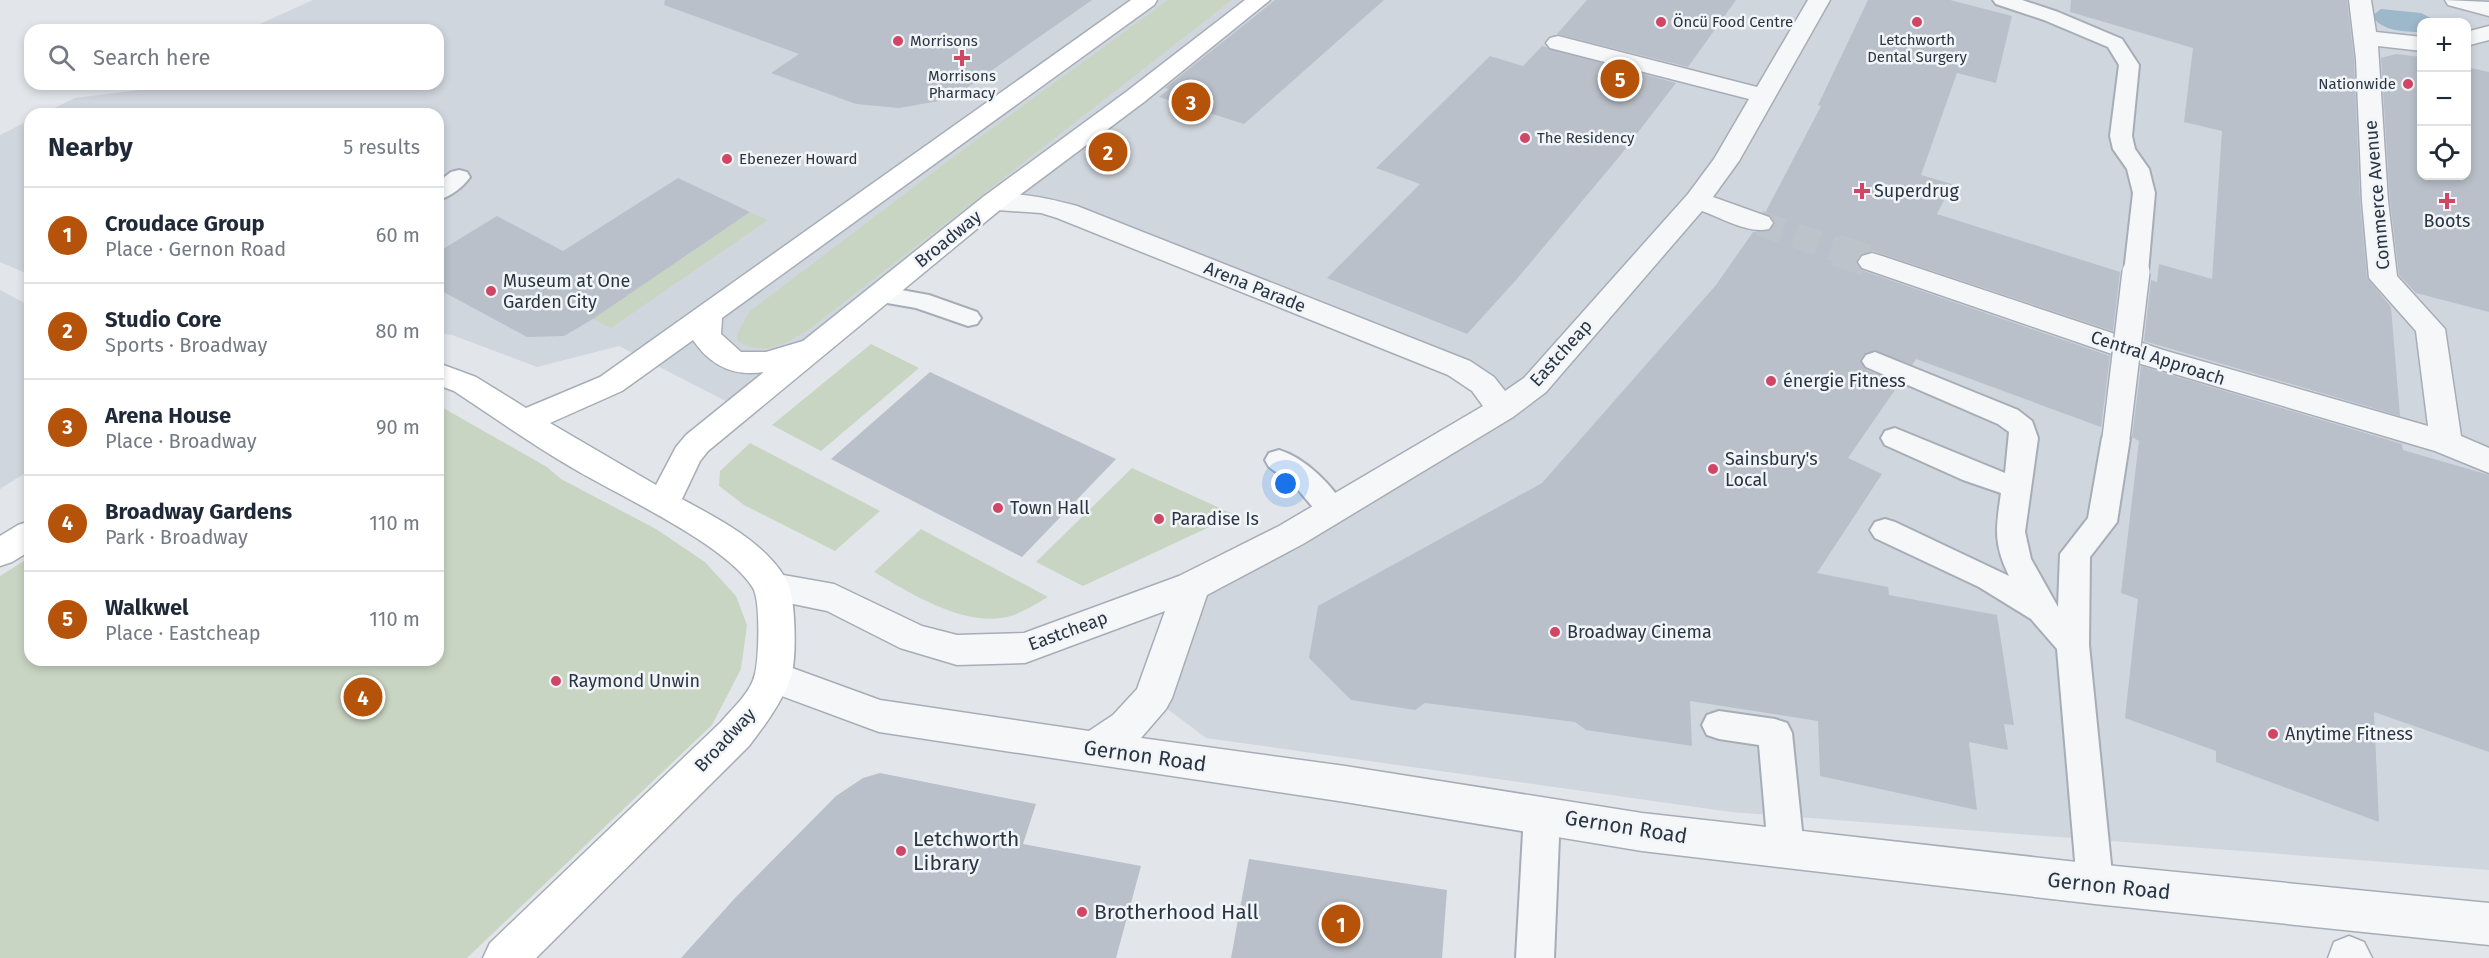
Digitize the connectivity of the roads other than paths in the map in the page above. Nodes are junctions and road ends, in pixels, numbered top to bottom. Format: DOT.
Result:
graph roads {
  1 [pos="1146,0"];
  2 [pos="1259,0"];
  3 [pos="1819,0"];
  4 [pos="2003,0"];
  5 [pos="2360,0"];
  6 [pos="2456,0"];
  7 [pos="2489,9"];
  8 [pos="2489,33"];
  9 [pos="2365,38"];
  10 [pos="2471,38"];
  11 [pos="1558,43"];
  12 [pos="2417,44"];
  13 [pos="1765,96"];
  14 [pos="459,177"];
  15 [pos="444,188"];
  16 [pos="1697,200"];
  17 [pos="992,204"];
  18 [pos="1759,224"];
  19 [pos="1872,262"];
  20 [pos="879,294"];
  21 [pos="708,315"];
  22 [pos="968,318"];
  23 [pos="816,347"];
  24 [pos="1875,362"];
  25 [pos="444,375"];
  26 [pos="1502,409"];
  27 [pos="523,422"];
  28 [pos="1895,438"];
  29 [pos="2446,443"];
  30 [pos="1279,460"];
  31 [pos="2489,461"];
  32 [pos="2016,487"];
  33 [pos="663,504"];
  34 [pos="1332,510"];
  35 [pos="1885,530"];
  36 [pos="24,538"];
  37 [pos="0,553"];
  38 [pos="1192,586"];
  39 [pos="772,587"];
  40 [pos="2042,610"];
  41 [pos="2073,645"];
  42 [pos="773,677"];
  43 [pos="1719,725"];
  44 [pos="1093,749"];
  45 [pos="1542,814"];
  46 [pos="1786,850"];
  47 [pos="2095,884"];
  48 [pos="2489,924"];
  49 [pos="505,958"];
  50 [pos="1535,958"];
  1 -- 21 [label="street"];
  2 -- 17 [label="street, Broadway"];
  3 -- 13 [label="street, Eastcheap"];
  4 -- 41 [label="lane, bridge"];
  5 -- 9 [label="street, Commerce Avenue"];
  6 -- 7 [label="street"];
  8 -- 10 [label="street"];
  9 -- 12 [label="street"];
  9 -- 29 [label="street, Commerce Avenue"];
  11 -- 13 [label="street"];
  13 -- 16 [label="street, Eastcheap"];
  14 -- 15 [label="lane"];
  16 -- 18 [label="street"];
  16 -- 26 [label="street, Eastcheap"];
  17 -- 20 [label="street, Broadway"];
  17 -- 26 [label="street, Arena Parade"];
  19 -- 29 [label="street, Central Approach"];
  20 -- 22 [label="lane"];
  20 -- 23 [label="street, Broadway"];
  21 -- 23 [label="street"];
  21 -- 27 [label="street"];
  23 -- 33 [label="street, Broadway"];
  24 -- 32 [label="lane"];
  25 -- 27 [label="street"];
  26 -- 34 [label="street, Eastcheap"];
  27 -- 33 [label="street"];
  28 -- 32 [label="lane"];
  29 -- 31 [label="street, Central Approach"];
  30 -- 34 [label="lane"];
  32 -- 40 [label="lane"];
  33 -- 39 [label="street"];
  34 -- 38 [label="street, Eastcheap"];
  35 -- 40 [label="lane"];
  36 -- 37 [label="street"];
  38 -- 39 [label="street, Eastcheap"];
  38 -- 44 [label="street"];
  39 -- 42 [label="street, Broadway"];
  40 -- 41 [label="lane"];
  41 -- 47 [label="lane"];
  42 -- 44 [label="street, Gernon Road"];
  42 -- 49 [label="street, Broadway"];
  43 -- 46 [label="lane"];
  44 -- 45 [label="street, Gernon Road"];
  45 -- 46 [label="street, Gernon Road"];
  45 -- 50 [label="lane"];
  46 -- 47 [label="street, Gernon Road"];
  47 -- 48 [label="street, Gernon Road"];
}
